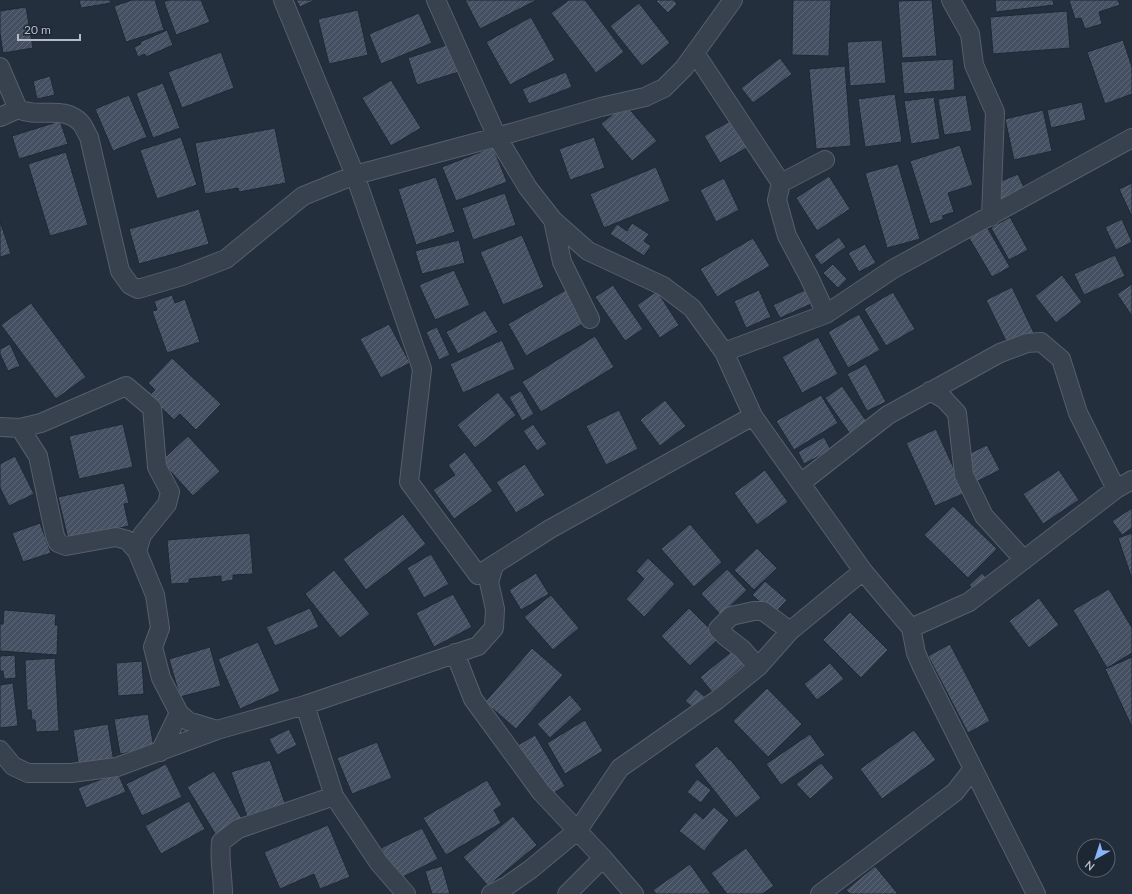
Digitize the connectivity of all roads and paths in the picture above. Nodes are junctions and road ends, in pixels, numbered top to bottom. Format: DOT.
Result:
graph roads {
  1 [pos="283,0"];
  2 [pos="436,0"];
  3 [pos="734,0"];
  4 [pos="951,0"];
  5 [pos="695,53"];
  6 [pos="0,67"];
  7 [pos="18,109"];
  8 [pos="0,117"];
  9 [pos="497,137"];
  10 [pos="1132,138"];
  11 [pos="825,160"];
  12 [pos="356,175"];
  13 [pos="781,183"];
  14 [pos="991,217"];
  15 [pos="553,220"];
  16 [pos="826,314"];
  17 [pos="590,319"];
  18 [pos="724,352"];
  19 [pos="930,391"];
  20 [pos="753,416"];
  21 [pos="0,427"];
  22 [pos="20,428"];
  23 [pos="1132,480"];
  24 [pos="801,483"];
  25 [pos="1116,489"];
  26 [pos="137,551"];
  27 [pos="1024,560"];
  28 [pos="863,570"];
  29 [pos="478,575"];
  30 [pos="910,628"];
  31 [pos="790,631"];
  32 [pos="455,653"];
  33 [pos="758,668"];
  34 [pos="305,705"];
  35 [pos="179,713"];
  36 [pos="217,730"];
  37 [pos="0,750"];
  38 [pos="160,752"];
  39 [pos="973,770"];
  40 [pos="334,796"];
  41 [pos="578,830"];
  42 [pos="603,858"];
  43 [pos="505,891"];
  44 [pos="1033,893"];
  45 [pos="223,894"];
  46 [pos="406,894"];
  47 [pos="567,894"];
  48 [pos="634,894"];
  49 [pos="820,894"];
  1 -- 12 [label="street"];
  2 -- 9 [label="street"];
  3 -- 5 [label="street"];
  4 -- 14 [label="street"];
  5 -- 9 [label="street"];
  5 -- 13 [label="street"];
  6 -- 7 [label="street"];
  7 -- 8 [label="street"];
  7 -- 12 [label="street"];
  9 -- 12 [label="street"];
  9 -- 15 [label="street"];
  10 -- 14 [label="street"];
  11 -- 13 [label="street"];
  12 -- 29 [label="street"];
  13 -- 16 [label="street"];
  14 -- 16 [label="street"];
  15 -- 17 [label="street"];
  15 -- 18 [label="street"];
  16 -- 18 [label="street"];
  18 -- 20 [label="street"];
  19 -- 24 [label="street"];
  19 -- 25 [label="street"];
  19 -- 27 [label="street"];
  20 -- 24 [label="street"];
  20 -- 29 [label="street"];
  21 -- 22 [label="street"];
  22 -- 26 [label="street"];
  22 -- 26 [label="street"];
  23 -- 25 [label="street"];
  24 -- 28 [label="street"];
  25 -- 27 [label="street"];
  26 -- 35 [label="street"];
  27 -- 30 [label="street"];
  28 -- 30 [label="street"];
  28 -- 31 [label="street"];
  29 -- 32 [label="street"];
  30 -- 39 [label="street"];
  31 -- 33 [label="street"];
  31 -- 33 [label="street"];
  32 -- 34 [label="street"];
  32 -- 41 [label="street"];
  33 -- 41 [label="street"];
  34 -- 36 [label="street"];
  34 -- 40 [label="street"];
  35 -- 36 [label="street"];
  35 -- 38 [label="street"];
  36 -- 38 [label="street"];
  37 -- 38 [label="street"];
  39 -- 44 [label="street"];
  39 -- 49 [label="street"];
  40 -- 45 [label="street"];
  40 -- 46 [label="street"];
  41 -- 42 [label="street"];
  41 -- 43 [label="street"];
  42 -- 47 [label="street"];
  42 -- 48 [label="street"];
}
